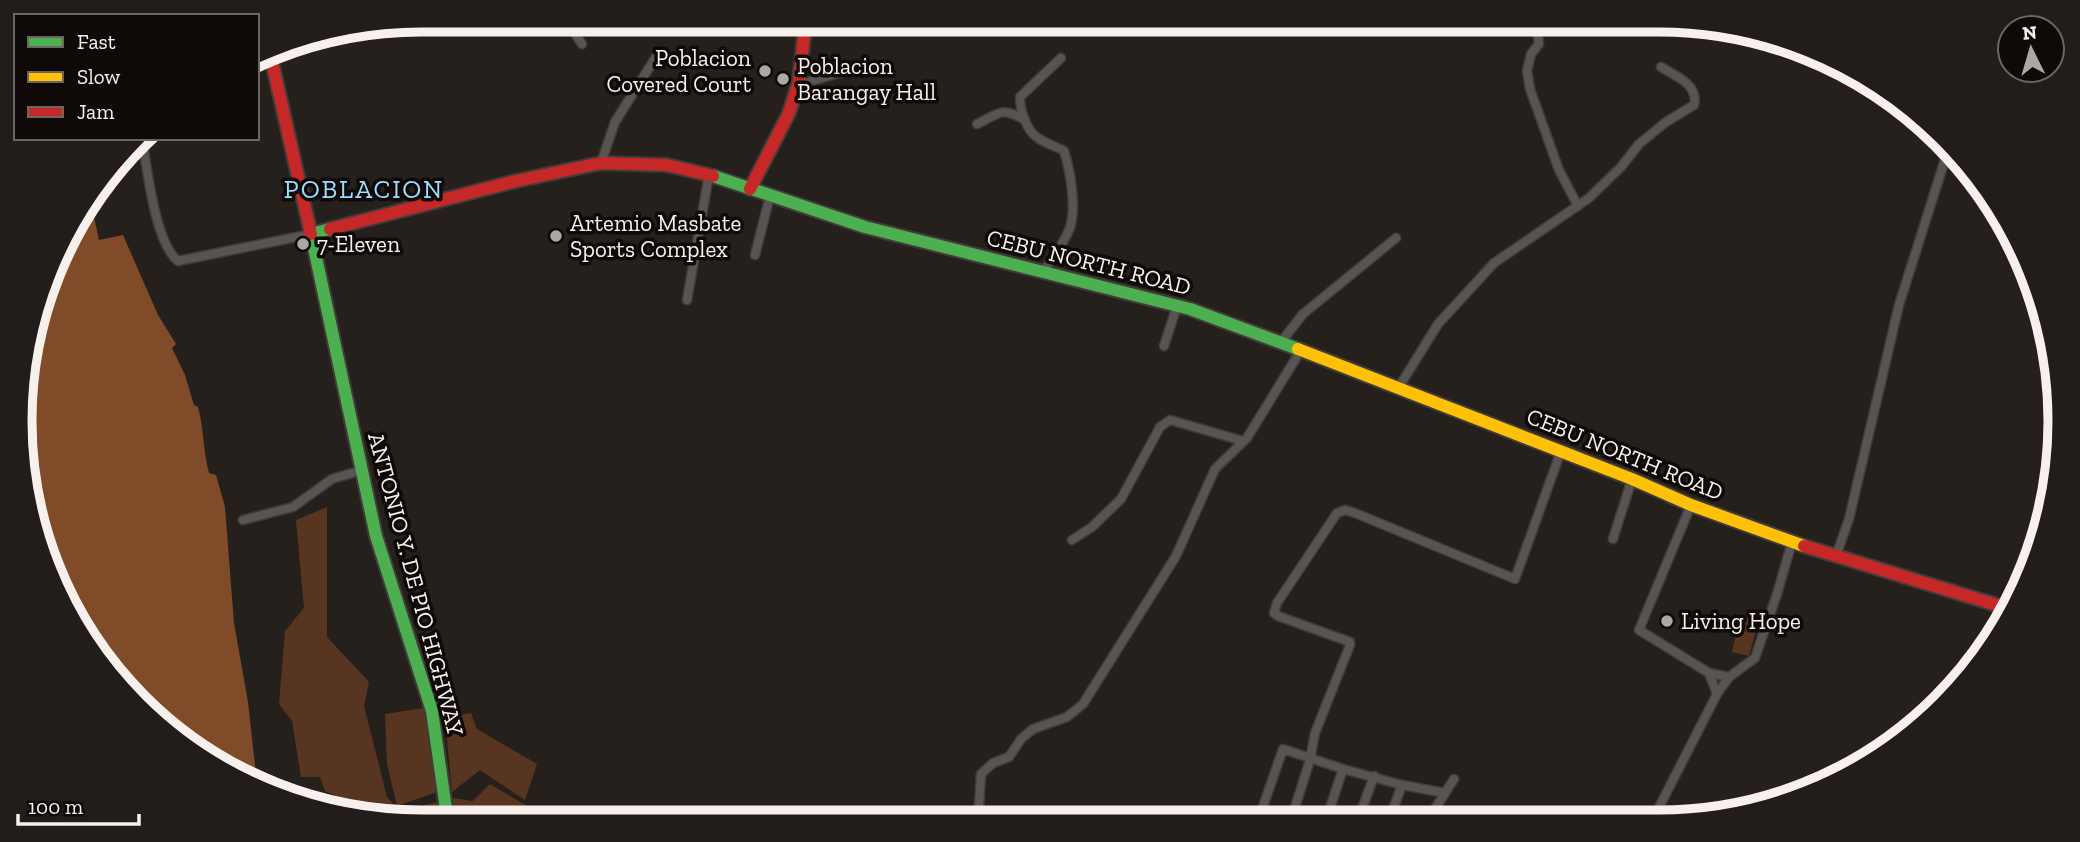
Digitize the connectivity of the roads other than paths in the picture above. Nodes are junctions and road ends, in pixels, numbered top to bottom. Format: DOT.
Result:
graph roads {
  1 [pos="574,32"];
  2 [pos="804,32"];
  3 [pos="1535,32"];
  4 [pos="582,44"];
  5 [pos="656,57"];
  6 [pos="1061,58"];
  7 [pos="269,63"];
  8 [pos="1661,67"];
  9 [pos="856,68"];
  10 [pos="798,85"];
  11 [pos="1025,120"];
  12 [pos="977,124"];
  13 [pos="144,148"];
  14 [pos="1946,158"];
  15 [pos="601,163"];
  16 [pos="709,175"];
  17 [pos="750,189"];
  18 [pos="770,196"];
  19 [pos="1578,206"];
  20 [pos="311,234"];
  21 [pos="1396,237"];
  22 [pos="755,255"];
  23 [pos="1043,272"];
  24 [pos="687,300"];
  25 [pos="1177,306"];
  26 [pos="1281,342"];
  27 [pos="1164,346"];
  28 [pos="1301,350"];
  29 [pos="1399,387"];
  30 [pos="1243,441"];
  31 [pos="1561,451"];
  32 [pos="362,470"];
  33 [pos="1632,479"];
  34 [pos="1691,505"];
  35 [pos="243,520"];
  36 [pos="1613,539"];
  37 [pos="1072,540"];
  38 [pos="1791,542"];
  39 [pos="1836,556"];
  40 [pos="2001,606"];
  41 [pos="1709,673"];
  42 [pos="1729,677"];
  43 [pos="1717,694"];
  44 [pos="1310,760"];
  45 [pos="1343,769"];
  46 [pos="1374,776"];
  47 [pos="1454,779"];
  48 [pos="1402,785"];
  49 [pos="1445,793"];
  50 [pos="446,810"];
  51 [pos="979,810"];
  52 [pos="1262,810"];
  53 [pos="1294,810"];
  54 [pos="1329,810"];
  55 [pos="1362,810"];
  56 [pos="1392,810"];
  57 [pos="1434,810"];
  58 [pos="1658,810"];
  1 -- 4 [label="street"];
  2 -- 10 [label="main road"];
  3 -- 19 [label="street"];
  5 -- 15 [label="street"];
  6 -- 11 [label="street"];
  7 -- 20 [label="main road"];
  8 -- 19 [label="street"];
  9 -- 10 [label="street"];
  10 -- 17 [label="main road"];
  11 -- 12 [label="street"];
  11 -- 23 [label="street"];
  13 -- 20 [label="street"];
  14 -- 39 [label="street"];
  15 -- 16 [label="main road, CEBU NORTH ROAD"];
  15 -- 20 [label="main road, CEBU NORTH ROAD"];
  16 -- 17 [label="main road, CEBU NORTH ROAD"];
  16 -- 24 [label="street"];
  17 -- 18 [label="main road, CEBU NORTH ROAD"];
  18 -- 22 [label="street"];
  18 -- 23 [label="main road, CEBU NORTH ROAD"];
  19 -- 29 [label="street"];
  20 -- 32 [label="main road, ANTONIO Y. DE PIO HIGHWAY"];
  21 -- 26 [label="street"];
  23 -- 25 [label="main road, CEBU NORTH ROAD"];
  25 -- 26 [label="main road, CEBU NORTH ROAD"];
  25 -- 27 [label="street"];
  26 -- 28 [label="main road, CEBU NORTH ROAD"];
  28 -- 29 [label="main road, CEBU NORTH ROAD"];
  28 -- 30 [label="street"];
  29 -- 31 [label="main road, CEBU NORTH ROAD"];
  30 -- 37 [label="street"];
  30 -- 51 [label="street"];
  31 -- 33 [label="main road, CEBU NORTH ROAD"];
  31 -- 44 [label="street"];
  32 -- 35 [label="street"];
  32 -- 50 [label="main road, ANTONIO Y. DE PIO HIGHWAY"];
  33 -- 34 [label="main road, CEBU NORTH ROAD"];
  33 -- 36 [label="street"];
  34 -- 38 [label="main road, CEBU NORTH ROAD"];
  34 -- 41 [label="street"];
  38 -- 39 [label="main road, CEBU NORTH ROAD"];
  38 -- 42 [label="street"];
  39 -- 40 [label="main road, CEBU NORTH ROAD"];
  41 -- 42 [label="street"];
  41 -- 43 [label="street"];
  42 -- 43 [label="street"];
  43 -- 58 [label="street"];
  44 -- 45 [label="street"];
  44 -- 52 [label="street"];
  44 -- 53 [label="street"];
  45 -- 46 [label="street"];
  45 -- 54 [label="street"];
  46 -- 48 [label="street"];
  46 -- 55 [label="street"];
  47 -- 49 [label="street"];
  48 -- 49 [label="street"];
  48 -- 56 [label="street"];
  49 -- 57 [label="street"];
}
